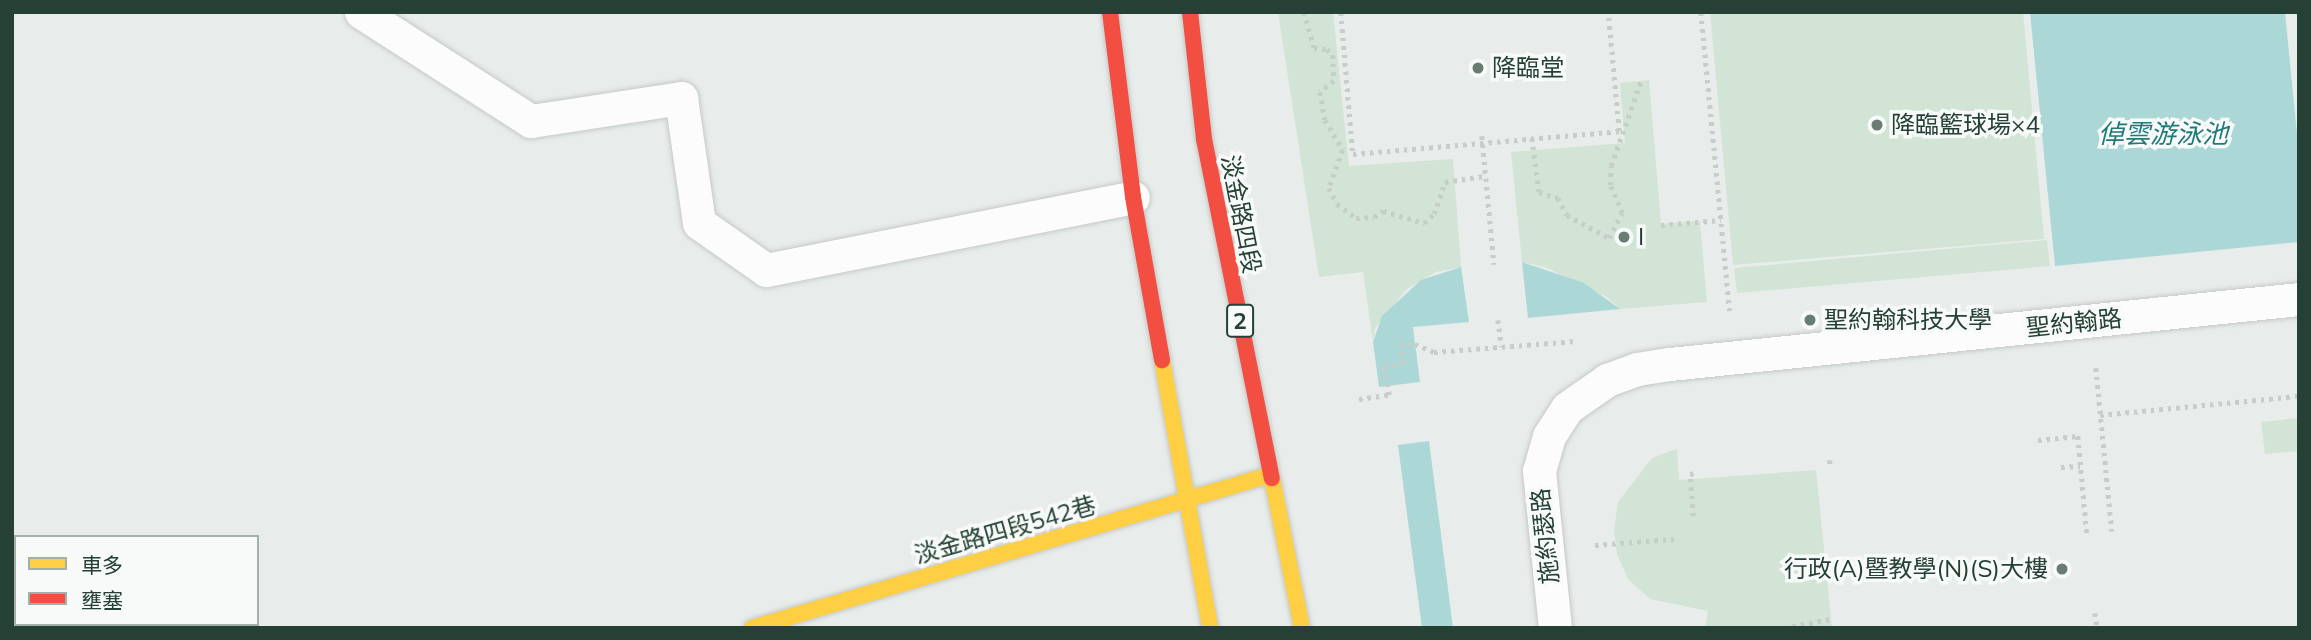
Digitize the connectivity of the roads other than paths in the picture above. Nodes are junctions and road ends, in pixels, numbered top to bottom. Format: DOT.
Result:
graph roads {
  1 [pos="361,12"];
  2 [pos="1110,12"];
  3 [pos="1190,12"];
  4 [pos="1133,197"];
  5 [pos="2299,299"];
  6 [pos="1567,408"];
  7 [pos="1270,475"];
  8 [pos="1187,500"];
  9 [pos="803,621"];
  10 [pos="752,628"];
  11 [pos="1210,628"];
  12 [pos="1302,628"];
  13 [pos="1555,628"];
  1 -- 4 [label="lane"];
  2 -- 4 [label="main road"];
  3 -- 7 [label="main road, 淡金路四段 / 2"];
  4 -- 8 [label="main road"];
  5 -- 6 [label="lane, 聖約翰路"];
  6 -- 13 [label="lane, 施約瑟路"];
  7 -- 8 [label="main road, 淡金路四段542巷"];
  7 -- 12 [label="main road, 淡金路四段 / 2"];
  8 -- 9 [label="main road, 淡金路四段542巷"];
  8 -- 11 [label="main road"];
  9 -- 10 [label="main road, 淡金路四段542巷"];
}
